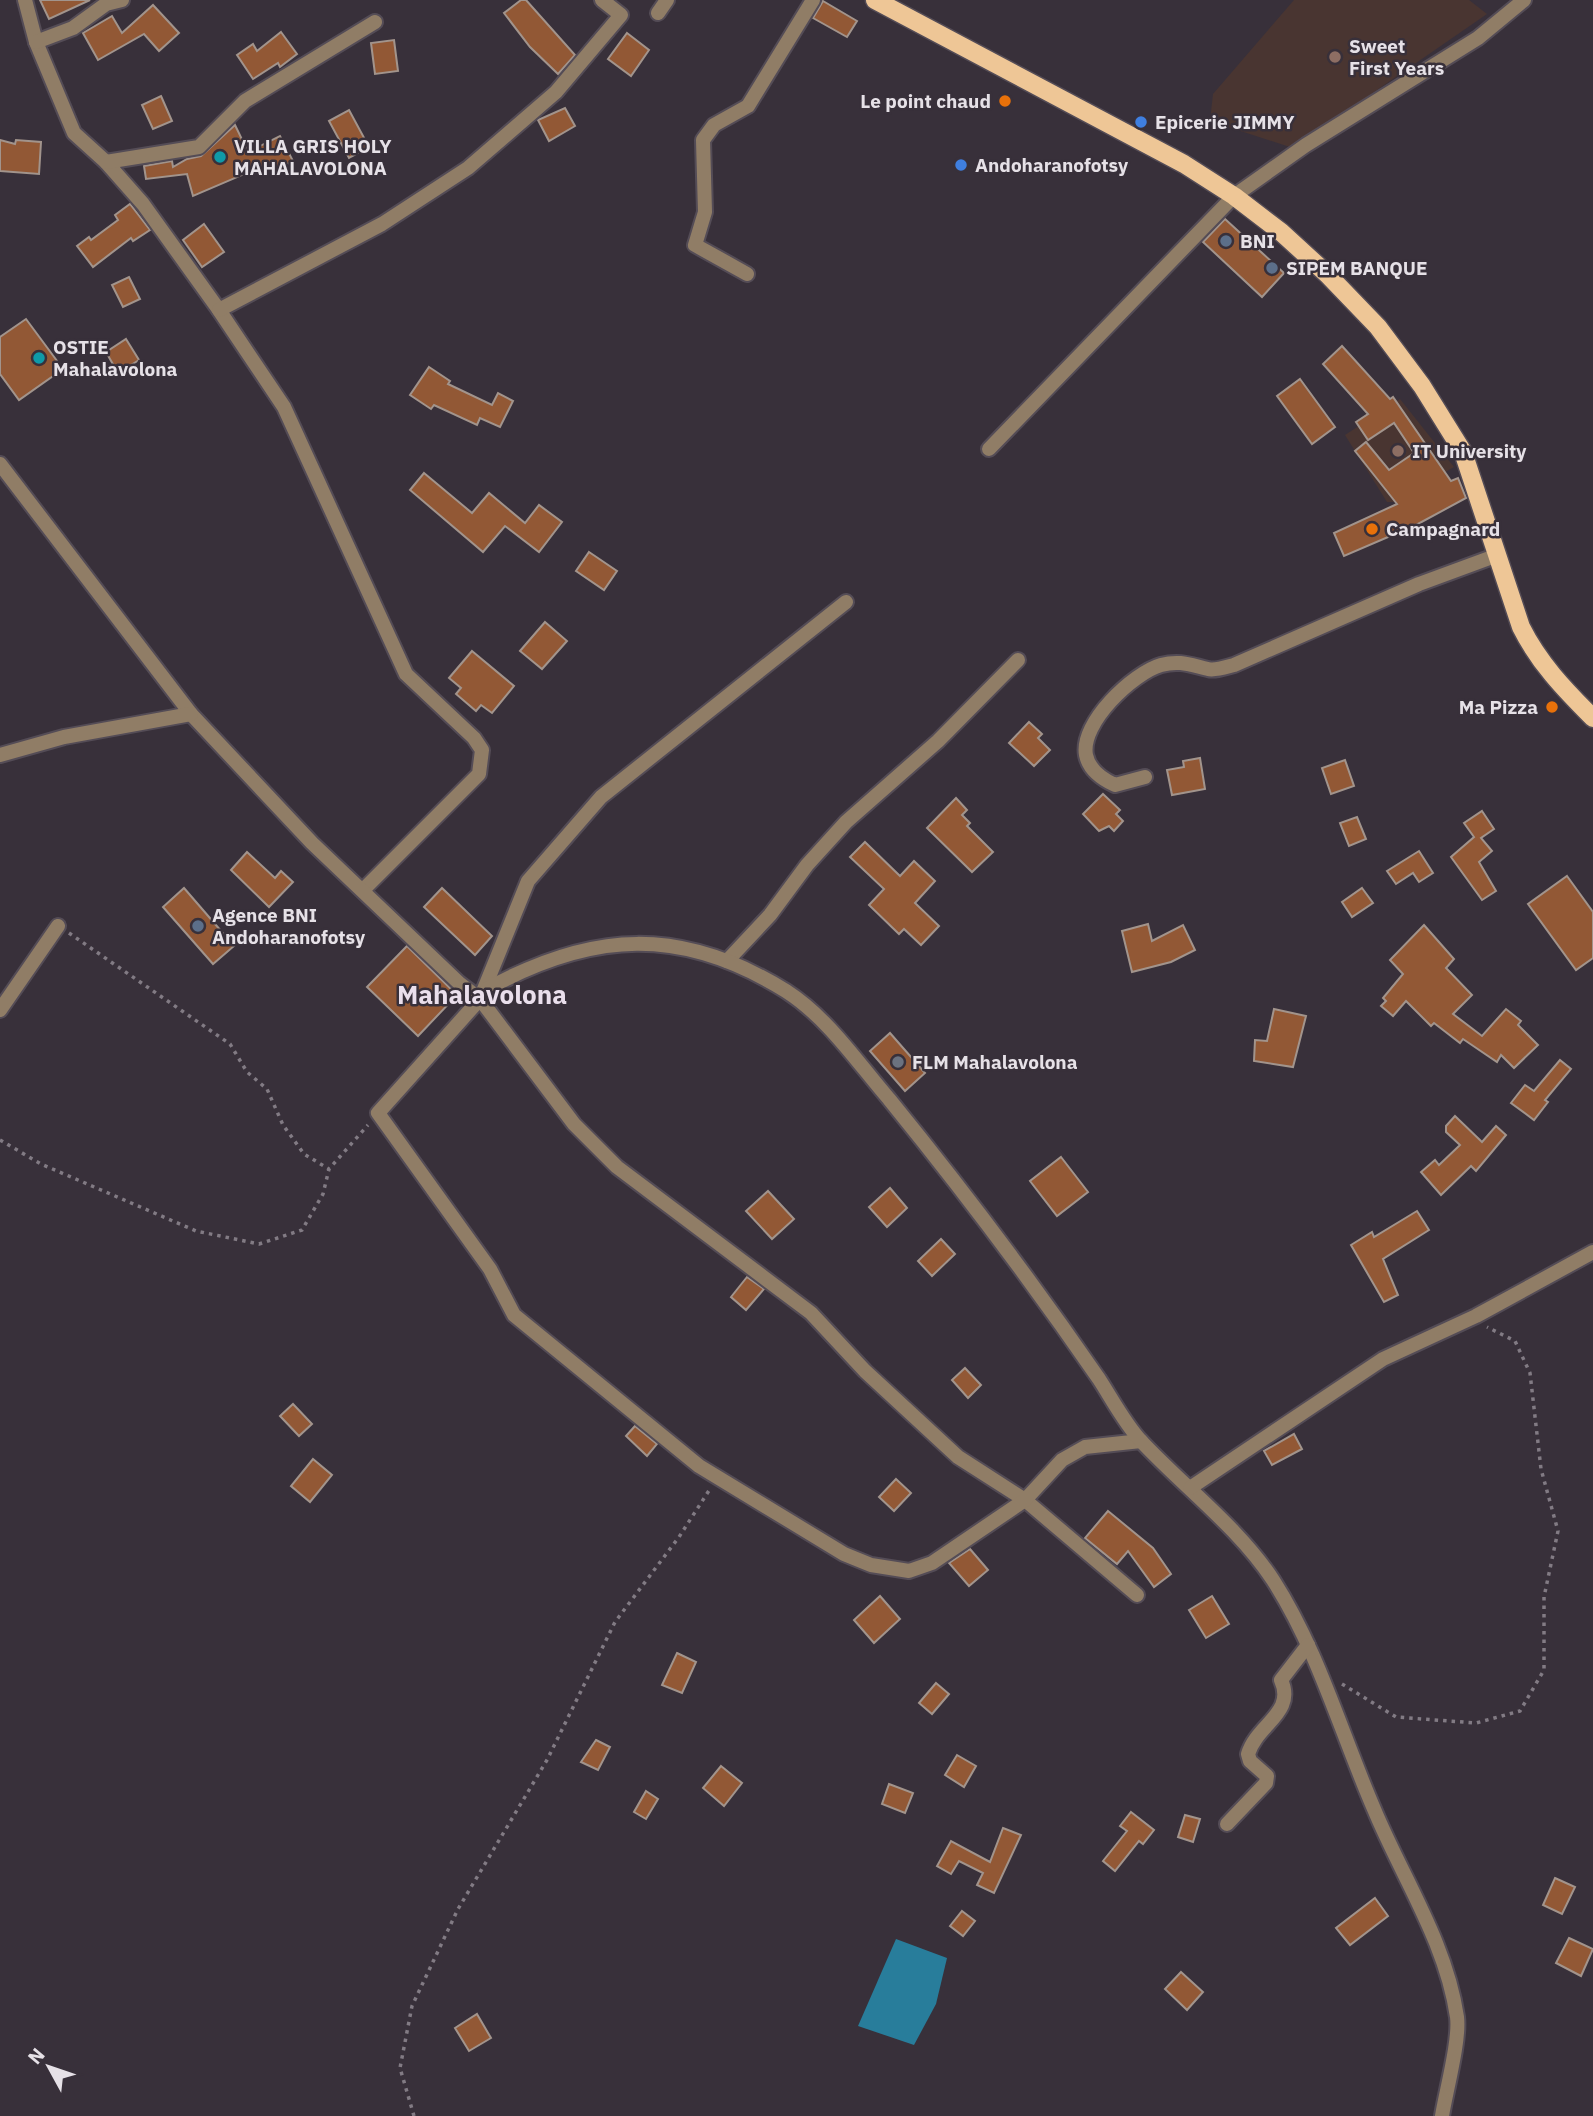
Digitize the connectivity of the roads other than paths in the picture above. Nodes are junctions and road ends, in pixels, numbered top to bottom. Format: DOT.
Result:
graph roads {
  1 [pos="25,0"];
  2 [pos="122,0"];
  3 [pos="602,0"];
  4 [pos="667,0"];
  5 [pos="813,0"];
  6 [pos="875,0"];
  7 [pos="1524,0"];
  8 [pos="658,13"];
  9 [pos="375,22"];
  10 [pos="36,42"];
  11 [pos="106,162"];
  12 [pos="1234,196"];
  13 [pos="747,274"];
  14 [pos="219,310"];
  15 [pos="989,449"];
  16 [pos="0,464"];
  17 [pos="1495,556"];
  18 [pos="846,602"];
  19 [pos="1018,660"];
  20 [pos="191,714"];
  21 [pos="1593,718"];
  22 [pos="0,755"];
  23 [pos="1146,777"];
  24 [pos="363,890"];
  25 [pos="58,926"];
  26 [pos="727,961"];
  27 [pos="484,994"];
  28 [pos="0,1010"];
  29 [pos="1593,1252"];
  30 [pos="1141,1441"];
  31 [pos="1190,1488"];
  32 [pos="1026,1500"];
  33 [pos="1137,1595"];
  34 [pos="1308,1646"];
  35 [pos="1227,1824"];
  36 [pos="1442,2116"];
  1 -- 10 [label="street"];
  2 -- 10 [label="street"];
  3 -- 14 [label="street"];
  4 -- 8 [label="street"];
  5 -- 13 [label="street"];
  6 -- 12 [label="main road"];
  7 -- 12 [label="street"];
  9 -- 11 [label="street"];
  10 -- 11 [label="street"];
  11 -- 14 [label="street"];
  12 -- 15 [label="street"];
  12 -- 17 [label="main road"];
  14 -- 24 [label="street"];
  16 -- 20 [label="street"];
  17 -- 21 [label="main road"];
  17 -- 23 [label="street"];
  18 -- 27 [label="street"];
  19 -- 26 [label="street"];
  20 -- 22 [label="street"];
  20 -- 24 [label="street"];
  24 -- 27 [label="street"];
  25 -- 28 [label="street"];
  26 -- 27 [label="street"];
  26 -- 30 [label="street"];
  27 -- 32 [label="street"];
  27 -- 32 [label="street"];
  29 -- 31 [label="street"];
  30 -- 31 [label="street"];
  30 -- 32 [label="street"];
  31 -- 34 [label="street"];
  32 -- 33 [label="street"];
  34 -- 35 [label="street"];
  34 -- 36 [label="street"];
}
